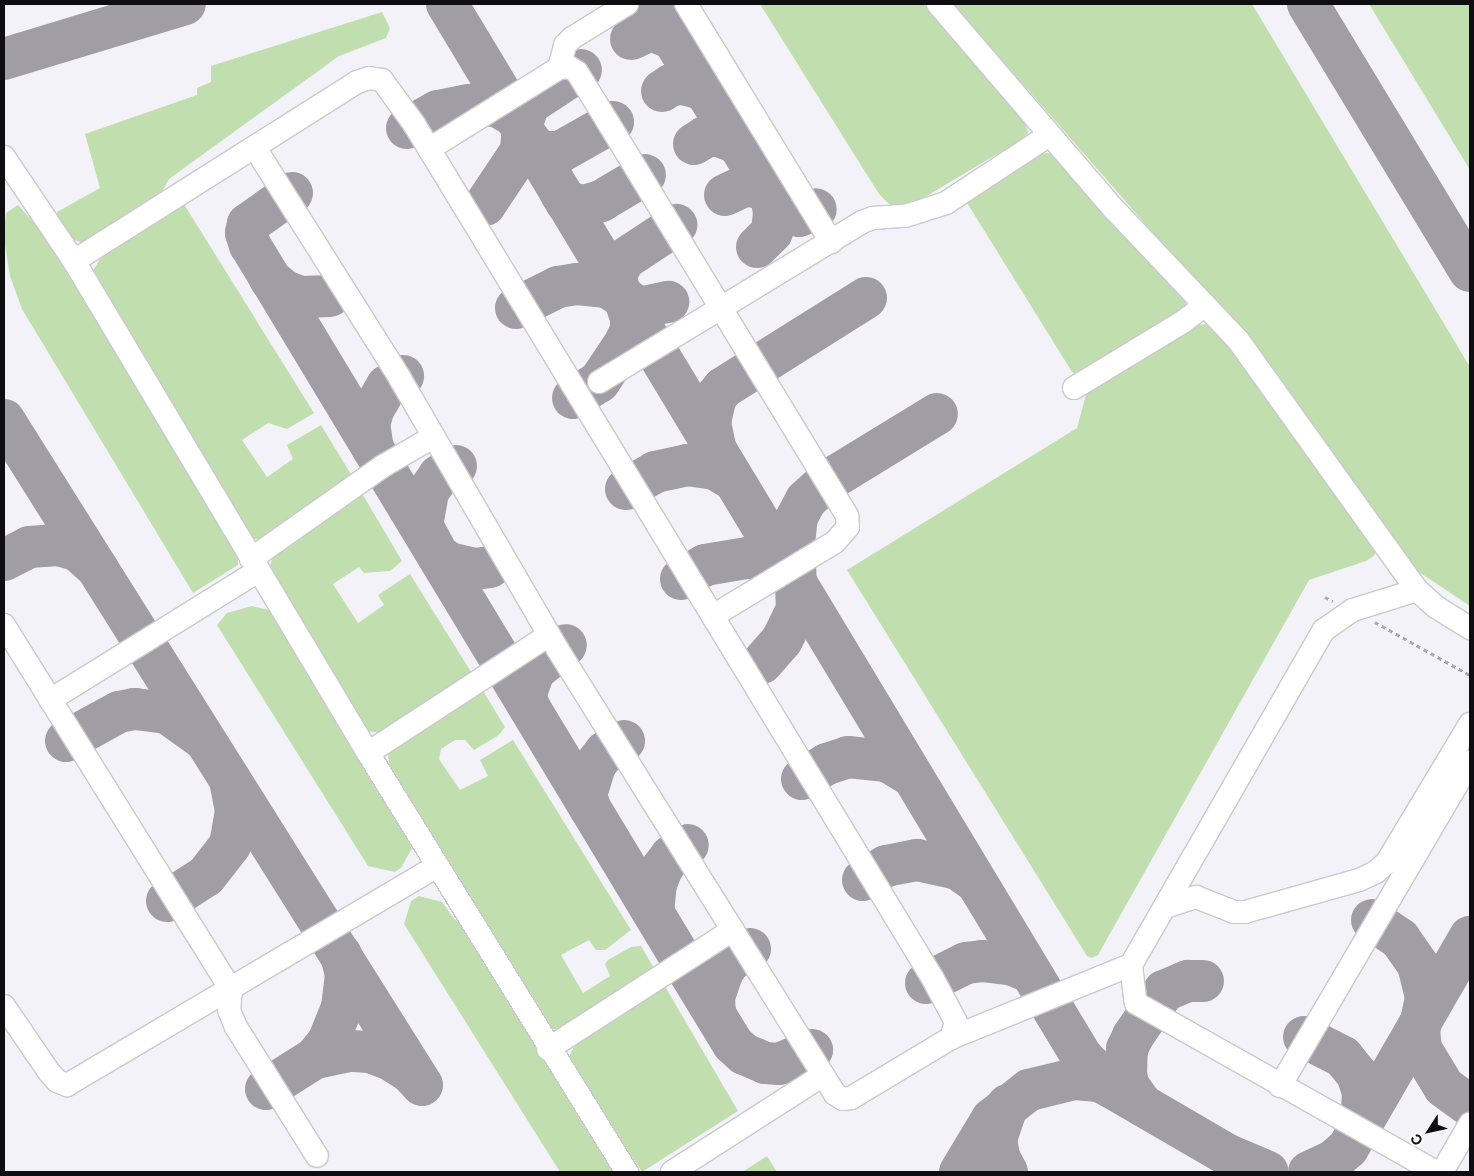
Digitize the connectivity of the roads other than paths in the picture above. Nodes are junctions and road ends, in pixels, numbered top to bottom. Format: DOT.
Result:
graph roads {
  1 [pos="627,4"];
  2 [pos="686,4"];
  3 [pos="938,4"];
  4 [pos="560,68"];
  5 [pos="1049,135"];
  6 [pos="255,148"];
  7 [pos="429,149"];
  8 [pos="4,157"];
  9 [pos="831,242"];
  10 [pos="74,261"];
  11 [pos="1205,305"];
  12 [pos="721,308"];
  13 [pos="599,382"];
  14 [pos="1074,388"];
  15 [pos="433,437"];
  16 [pos="254,565"];
  17 [pos="1417,590"];
  18 [pos="713,616"];
  19 [pos="4,625"];
  20 [pos="1470,628"];
  21 [pos="549,635"];
  22 [pos="50,700"];
  23 [pos="1470,724"];
  24 [pos="368,753"];
  25 [pos="1470,762"];
  26 [pos="437,866"];
  27 [pos="1165,907"];
  28 [pos="733,930"];
  29 [pos="1131,965"];
  30 [pos="231,989"];
  31 [pos="4,1006"];
  32 [pos="951,1038"];
  33 [pos="548,1049"];
  34 [pos="823,1075"];
  35 [pos="1280,1086"];
  36 [pos="1470,1124"];
  37 [pos="317,1156"];
  38 [pos="627,1172"];
  39 [pos="672,1172"];
  40 [pos="1436,1172"];
  41 [pos="1442,1172"];
  1 -- 4 [label="lane"];
  2 -- 9 [label="lane"];
  3 -- 5 [label="lane"];
  4 -- 7 [label="lane"];
  4 -- 12 [label="lane"];
  5 -- 9 [label="lane"];
  5 -- 11 [label="lane"];
  6 -- 7 [label="lane"];
  6 -- 10 [label="lane"];
  6 -- 15 [label="lane"];
  7 -- 18 [label="lane"];
  8 -- 10 [label="lane"];
  9 -- 12 [label="lane"];
  10 -- 16 [label="lane"];
  11 -- 14 [label="lane"];
  11 -- 17 [label="lane"];
  12 -- 13 [label="lane"];
  12 -- 18 [label="lane"];
  15 -- 16 [label="lane"];
  15 -- 21 [label="lane"];
  16 -- 22 [label="lane"];
  16 -- 24 [label="lane"];
  17 -- 20 [label="lane"];
  17 -- 27 [label="lane"];
  18 -- 32 [label="lane"];
  19 -- 22 [label="lane"];
  21 -- 24 [label="lane"];
  21 -- 28 [label="lane"];
  22 -- 30 [label="lane"];
  23 -- 27 [label="lane"];
  24 -- 26 [label="lane"];
  25 -- 35 [label="lane"];
  26 -- 30 [label="lane"];
  26 -- 33 [label="lane"];
  27 -- 29 [label="lane"];
  28 -- 33 [label="lane"];
  28 -- 34 [label="lane"];
  29 -- 32 [label="lane"];
  29 -- 35 [label="lane"];
  30 -- 31 [label="lane"];
  30 -- 37 [label="lane"];
  32 -- 34 [label="lane"];
  33 -- 38 [label="lane"];
  34 -- 39 [label="lane"];
  35 -- 40 [label="lane"];
  36 -- 41 [label="lane"];
}
